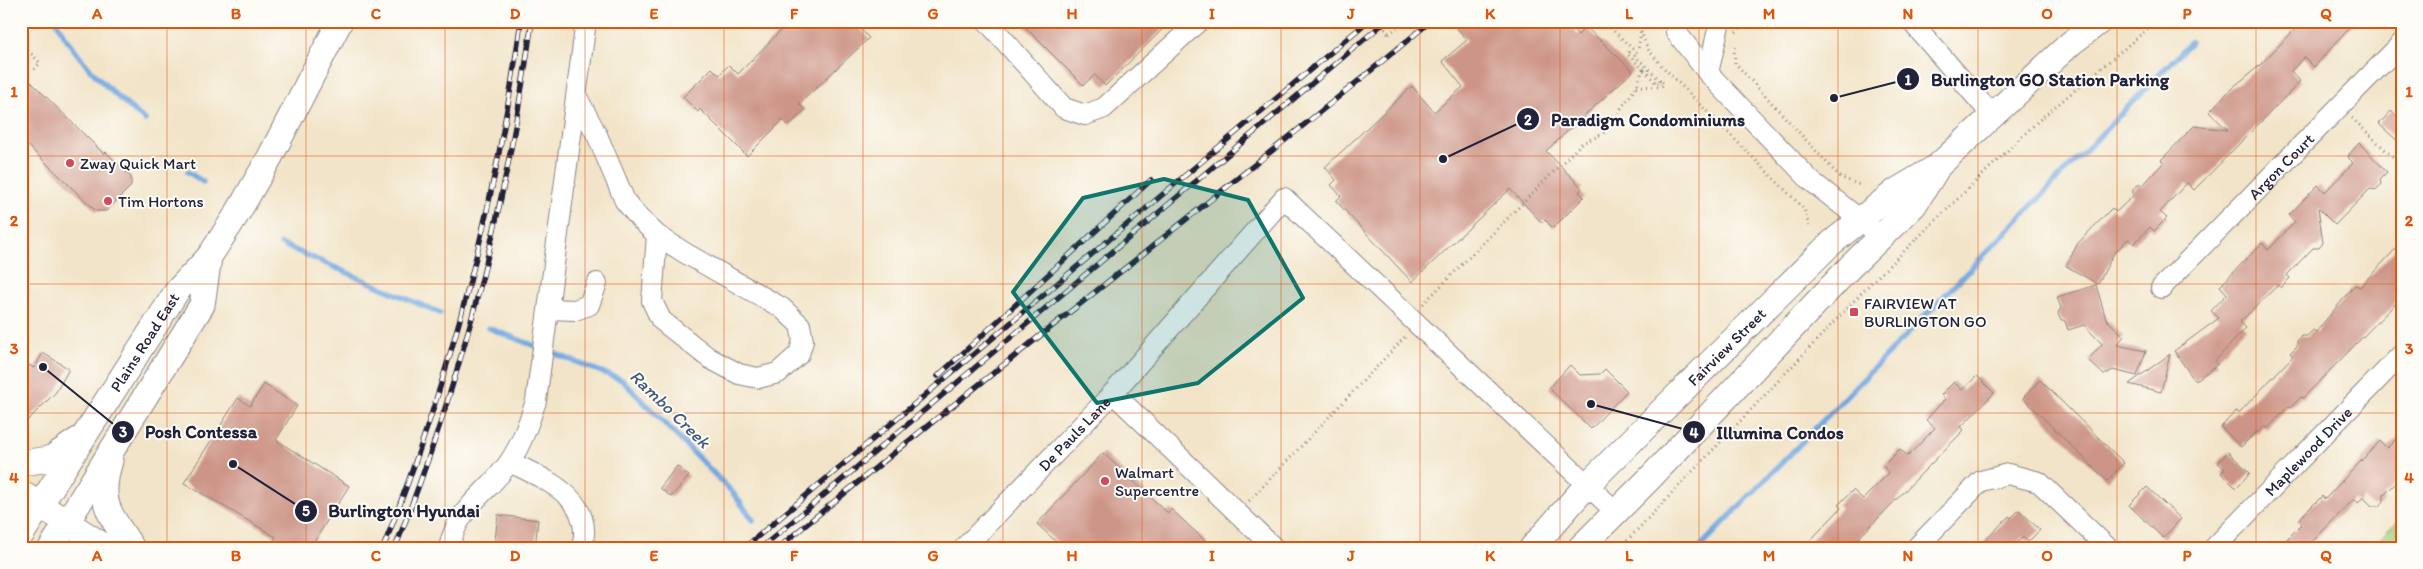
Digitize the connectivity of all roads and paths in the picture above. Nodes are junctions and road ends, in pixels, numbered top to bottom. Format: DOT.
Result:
graph roads {
  1 [pos="340,21"];
  2 [pos="586,21"];
  3 [pos="987,21"];
  4 [pos="1199,21"];
  5 [pos="1378,21"];
  6 [pos="1404,21"];
  7 [pos="1603,21"];
  8 [pos="1676,21"];
  9 [pos="1749,21"];
  10 [pos="1911,21"];
  11 [pos="2100,21"];
  12 [pos="2157,21"];
  13 [pos="1727,28"];
  14 [pos="21,43"];
  15 [pos="2402,43"];
  16 [pos="1734,44"];
  17 [pos="1632,48"];
  18 [pos="1636,52"];
  19 [pos="1643,69"];
  20 [pos="34,70"];
  21 [pos="1708,73"];
  22 [pos="1661,81"];
  23 [pos="1637,86"];
  24 [pos="577,97"];
  25 [pos="2341,108"];
  26 [pos="1991,114"];
  27 [pos="1938,166"];
  28 [pos="2402,166"];
  29 [pos="1862,186"];
  30 [pos="1860,220"];
  31 [pos="1809,226"];
  32 [pos="657,235"];
  33 [pos="1882,238"];
  34 [pos="209,257"];
  35 [pos="597,283"];
  36 [pos="2161,288"];
  37 [pos="548,309"];
  38 [pos="1417,324"];
  39 [pos="2402,354"];
  40 [pos="1113,393"];
  41 [pos="88,433"];
  42 [pos="113,449"];
  43 [pos="510,462"];
  44 [pos="21,463"];
  45 [pos="1587,486"];
  46 [pos="31,499"];
  47 [pos="1615,511"];
  48 [pos="1239,512"];
  49 [pos="67,523"];
  50 [pos="22,533"];
  51 [pos="50,548"];
  52 [pos="107,548"];
  53 [pos="132,548"];
  54 [pos="448,548"];
  55 [pos="582,548"];
  56 [pos="964,548"];
  57 [pos="1274,548"];
  58 [pos="1532,548"];
  59 [pos="1580,548"];
  60 [pos="1620,548"];
  61 [pos="1916,548"];
  62 [pos="2108,548"];
  63 [pos="2214,548"];
  1 -- 34 [label="main road, Plains Road East"];
  2 -- 24 [label="street"];
  3 -- 4 [label="street"];
  5 -- 6 [label="path, bridge"];
  7 -- 17 [label="path"];
  8 -- 21 [label="street"];
  9 -- 13 [label="path"];
  10 -- 26 [label="street"];
  11 -- 26 [label="main road, Fairview Street"];
  12 -- 60 [label="path"];
  13 -- 21 [label="street"];
  14 -- 20 [label="path"];
  15 -- 25 [label="street, Argon Court"];
  16 -- 29 [label="path"];
  17 -- 18 [label="path"];
  17 -- 19 [label="path"];
  18 -- 22 [label="path"];
  18 -- 31 [label="path"];
  19 -- 22 [label="path"];
  19 -- 23 [label="path"];
  21 -- 30 [label="street"];
  22 -- 23 [label="path"];
  23 -- 38 [label="path"];
  24 -- 32 [label="street"];
  24 -- 37 [label="street"];
  25 -- 28 [label="path"];
  25 -- 36 [label="street, Argon Court"];
  26 -- 27 [label="main road, Fairview Street"];
  27 -- 30 [label="main road, Fairview Street"];
  27 -- 33 [label="main road, Fairview Street"];
  30 -- 33 [label="street"];
  30 -- 45 [label="main road, Fairview Street"];
  32 -- 32 [label="street"];
  33 -- 47 [label="main road, Fairview Street"];
  34 -- 41 [label="main road, Plains Road East"];
  34 -- 42 [label="main road, Plains Road East"];
  35 -- 37 [label="street"];
  37 -- 43 [label="street"];
  38 -- 40 [label="street"];
  38 -- 45 [label="street"];
  38 -- 48 [label="path"];
  39 -- 63 [label="street, Maplewood Drive"];
  40 -- 48 [label="street, De Pauls Lane"];
  40 -- 56 [label="street, De Pauls Lane"];
  41 -- 44 [label="main road"];
  41 -- 46 [label="main road, Plains Road East"];
  42 -- 49 [label="main road, Plains Road East"];
  42 -- 53 [label="main road"];
  43 -- 54 [label="street"];
  43 -- 55 [label="street"];
  45 -- 47 [label="street"];
  45 -- 58 [label="main road, Fairview Street"];
  46 -- 49 [label="main road"];
  46 -- 50 [label="main road, Plains Road East"];
  47 -- 59 [label="main road, Fairview Street"];
  48 -- 57 [label="street, De Pauls Lane"];
  49 -- 51 [label="main road, Plains Road East"];
  49 -- 52 [label="main road"];
  50 -- 51 [label="main road"];
  61 -- 62 [label="street"];
}
